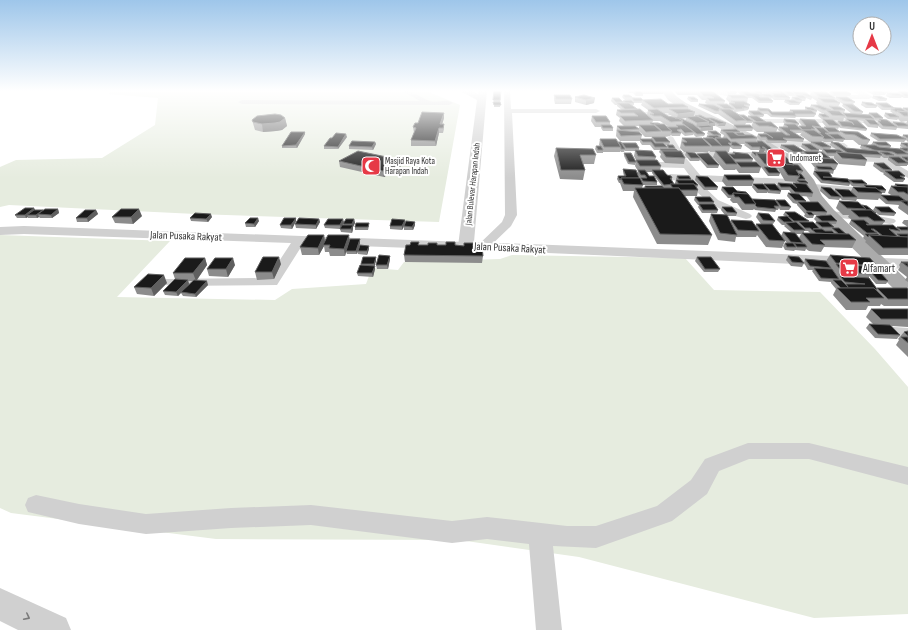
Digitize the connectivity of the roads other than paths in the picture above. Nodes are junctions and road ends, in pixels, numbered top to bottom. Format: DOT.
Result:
graph roads {
  1 [pos="479,119"];
  2 [pos="507,119"];
  3 [pos="712,119"];
  4 [pos="818,119"];
  5 [pos="821,122"];
  6 [pos="908,124"];
  7 [pos="730,128"];
  8 [pos="670,138"];
  9 [pos="764,145"];
  10 [pos="844,146"];
  11 [pos="679,155"];
  12 [pos="782,155"];
  13 [pos="881,159"];
  14 [pos="908,160"];
  15 [pos="650,165"];
  16 [pos="687,165"];
  17 [pos="908,175"];
  18 [pos="670,177"];
  19 [pos="693,178"];
  20 [pos="810,185"];
  21 [pos="853,190"];
  22 [pos="828,214"];
  23 [pos="746,216"];
  24 [pos="890,221"];
  25 [pos="0,231"];
  26 [pos="467,236"];
  27 [pos="299,240"];
  28 [pos="482,247"];
  29 [pos="876,263"];
  30 [pos="908,264"];
  31 [pos="171,282"];
  32 [pos="908,292"];
  33 [pos="908,476"];
  34 [pos="36,505"];
  35 [pos="540,534"];
  36 [pos="0,604"];
  37 [pos="54,630"];
  38 [pos="549,630"];
  1 -- 26 [label="street, Jalan Bulevar Harapan Indah"];
  2 -- 28 [label="street"];
  3 -- 7 [label="main road"];
  4 -- 5 [label="street"];
  5 -- 6 [label="street"];
  5 -- 7 [label="street"];
  7 -- 9 [label="main road"];
  8 -- 11 [label="street"];
  9 -- 10 [label="street"];
  9 -- 12 [label="main road"];
  11 -- 12 [label="street"];
  11 -- 16 [label="street"];
  12 -- 13 [label="street"];
  12 -- 20 [label="main road"];
  13 -- 14 [label="street"];
  13 -- 17 [label="street"];
  15 -- 16 [label="street"];
  16 -- 19 [label="street"];
  18 -- 19 [label="street"];
  19 -- 20 [label="street"];
  19 -- 23 [label="street"];
  20 -- 21 [label="street"];
  20 -- 22 [label="main road"];
  22 -- 24 [label="street"];
  22 -- 29 [label="main road"];
  25 -- 27 [label="street, Jalan Pusaka Rakyat"];
  26 -- 27 [label="street, Jalan Pusaka Rakyat"];
  26 -- 28 [label="street, Jalan Pusaka Rakyat"];
  27 -- 31 [label="street"];
  28 -- 29 [label="street, Jalan Pusaka Rakyat"];
  29 -- 30 [label="street, Jalan Pusaka Rakyat"];
  29 -- 32 [label="main road"];
  33 -- 35 [label="street"];
  34 -- 35 [label="street"];
  35 -- 38 [label="street"];
  36 -- 37 [label="street, one-way"];
}
